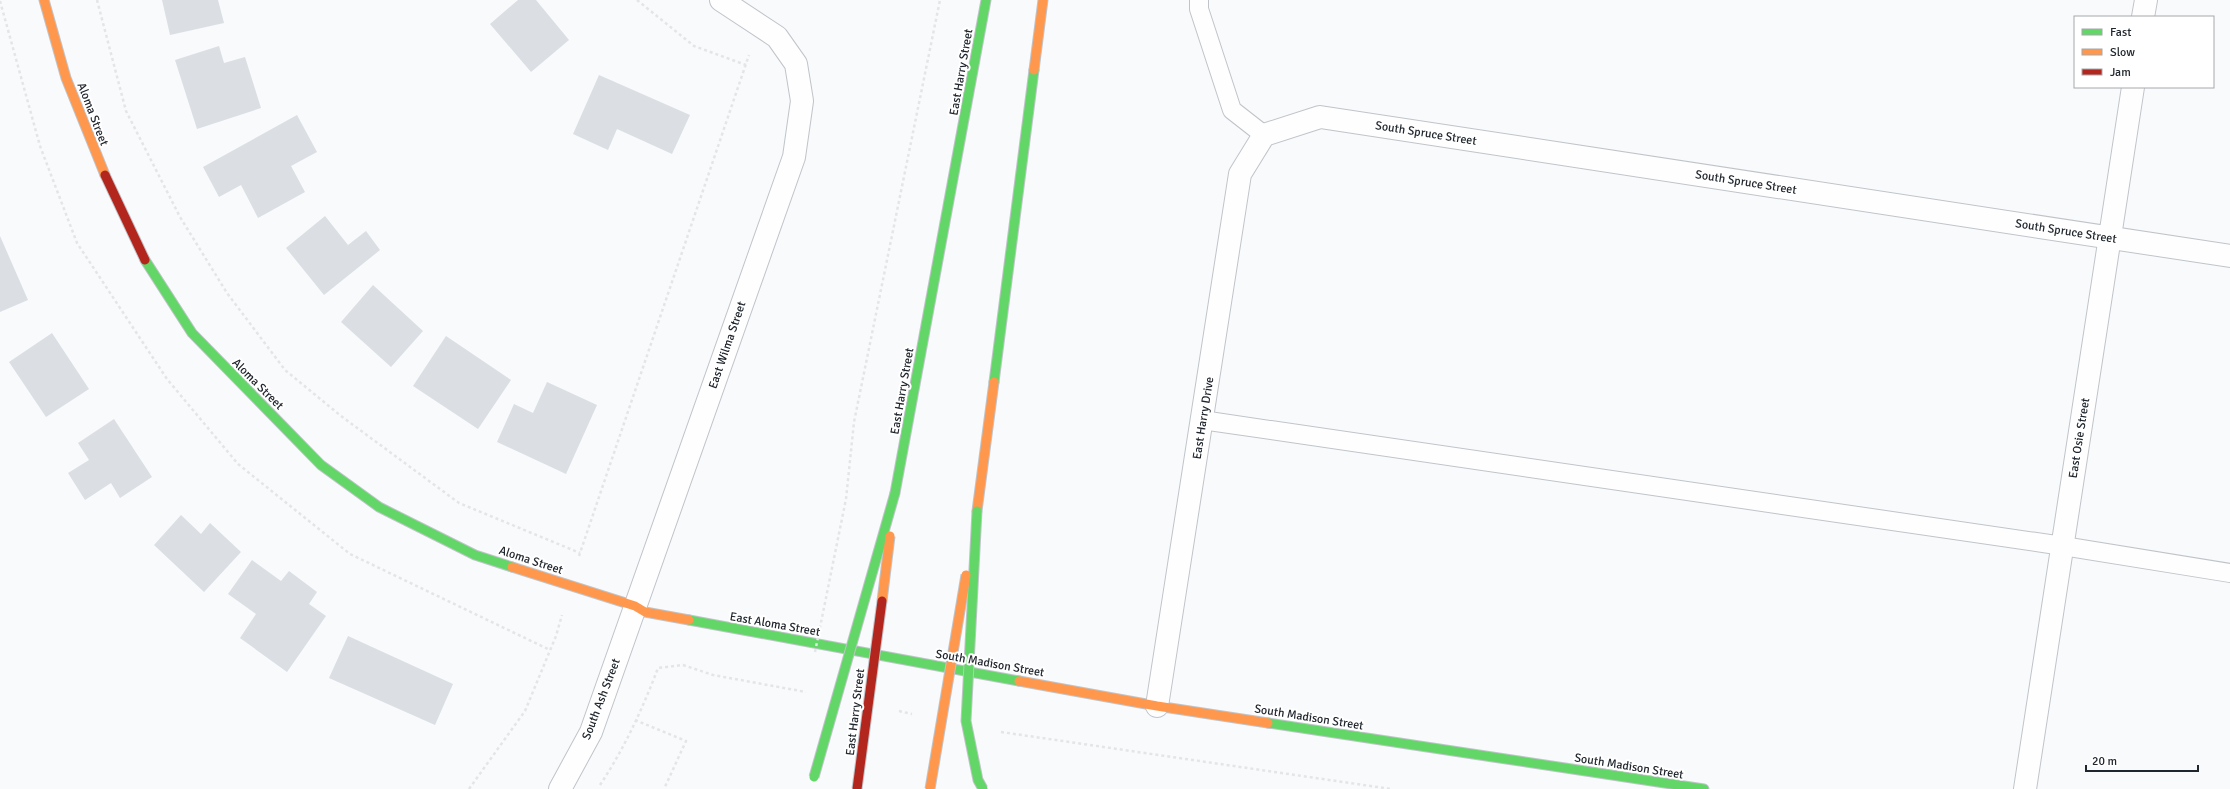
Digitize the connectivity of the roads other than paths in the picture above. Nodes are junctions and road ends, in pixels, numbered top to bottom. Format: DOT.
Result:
graph roads {
  1 [pos="44,0"];
  2 [pos="721,0"];
  3 [pos="986,0"];
  4 [pos="1043,0"];
  5 [pos="1199,0"];
  6 [pos="2146,0"];
  7 [pos="2144,16"];
  8 [pos="2133,88"];
  9 [pos="1264,135"];
  10 [pos="2110,237"];
  11 [pos="2230,256"];
  12 [pos="1202,420"];
  13 [pos="895,493"];
  14 [pos="977,511"];
  15 [pos="2063,546"];
  16 [pos="2230,573"];
  17 [pos="635,606"];
  18 [pos="912,661"];
  19 [pos="1157,706"];
  20 [pos="814,776"];
  21 [pos="560,789"];
  22 [pos="857,789"];
  23 [pos="930,789"];
  24 [pos="983,789"];
  25 [pos="1704,789"];
  26 [pos="2025,789"];
  1 -- 17 [label="main road, Aloma Street"];
  2 -- 17 [label="street, East Wilma Street"];
  3 -- 13 [label="main road, East Harry Street"];
  4 -- 14 [label="main road"];
  5 -- 9 [label="lane"];
  6 -- 7 [label="street"];
  8 -- 10 [label="street, East Osie Street"];
  9 -- 10 [label="street, South Spruce Street"];
  9 -- 12 [label="street, East Harry Drive"];
  10 -- 11 [label="street, South Spruce Street"];
  10 -- 15 [label="street, East Osie Street"];
  12 -- 15 [label="lane"];
  12 -- 19 [label="street, East Harry Drive"];
  13 -- 20 [label="main road, bridge"];
  13 -- 22 [label="main road, East Harry Street, bridge"];
  14 -- 23 [label="main road, bridge"];
  14 -- 24 [label="main road, bridge"];
  15 -- 16 [label="lane"];
  15 -- 26 [label="street, East Osie Street"];
  17 -- 18 [label="main road, East Aloma Street"];
  17 -- 21 [label="street, South Ash Street"];
  18 -- 19 [label="main road, South Madison Street"];
  19 -- 25 [label="main road, South Madison Street"];
}
